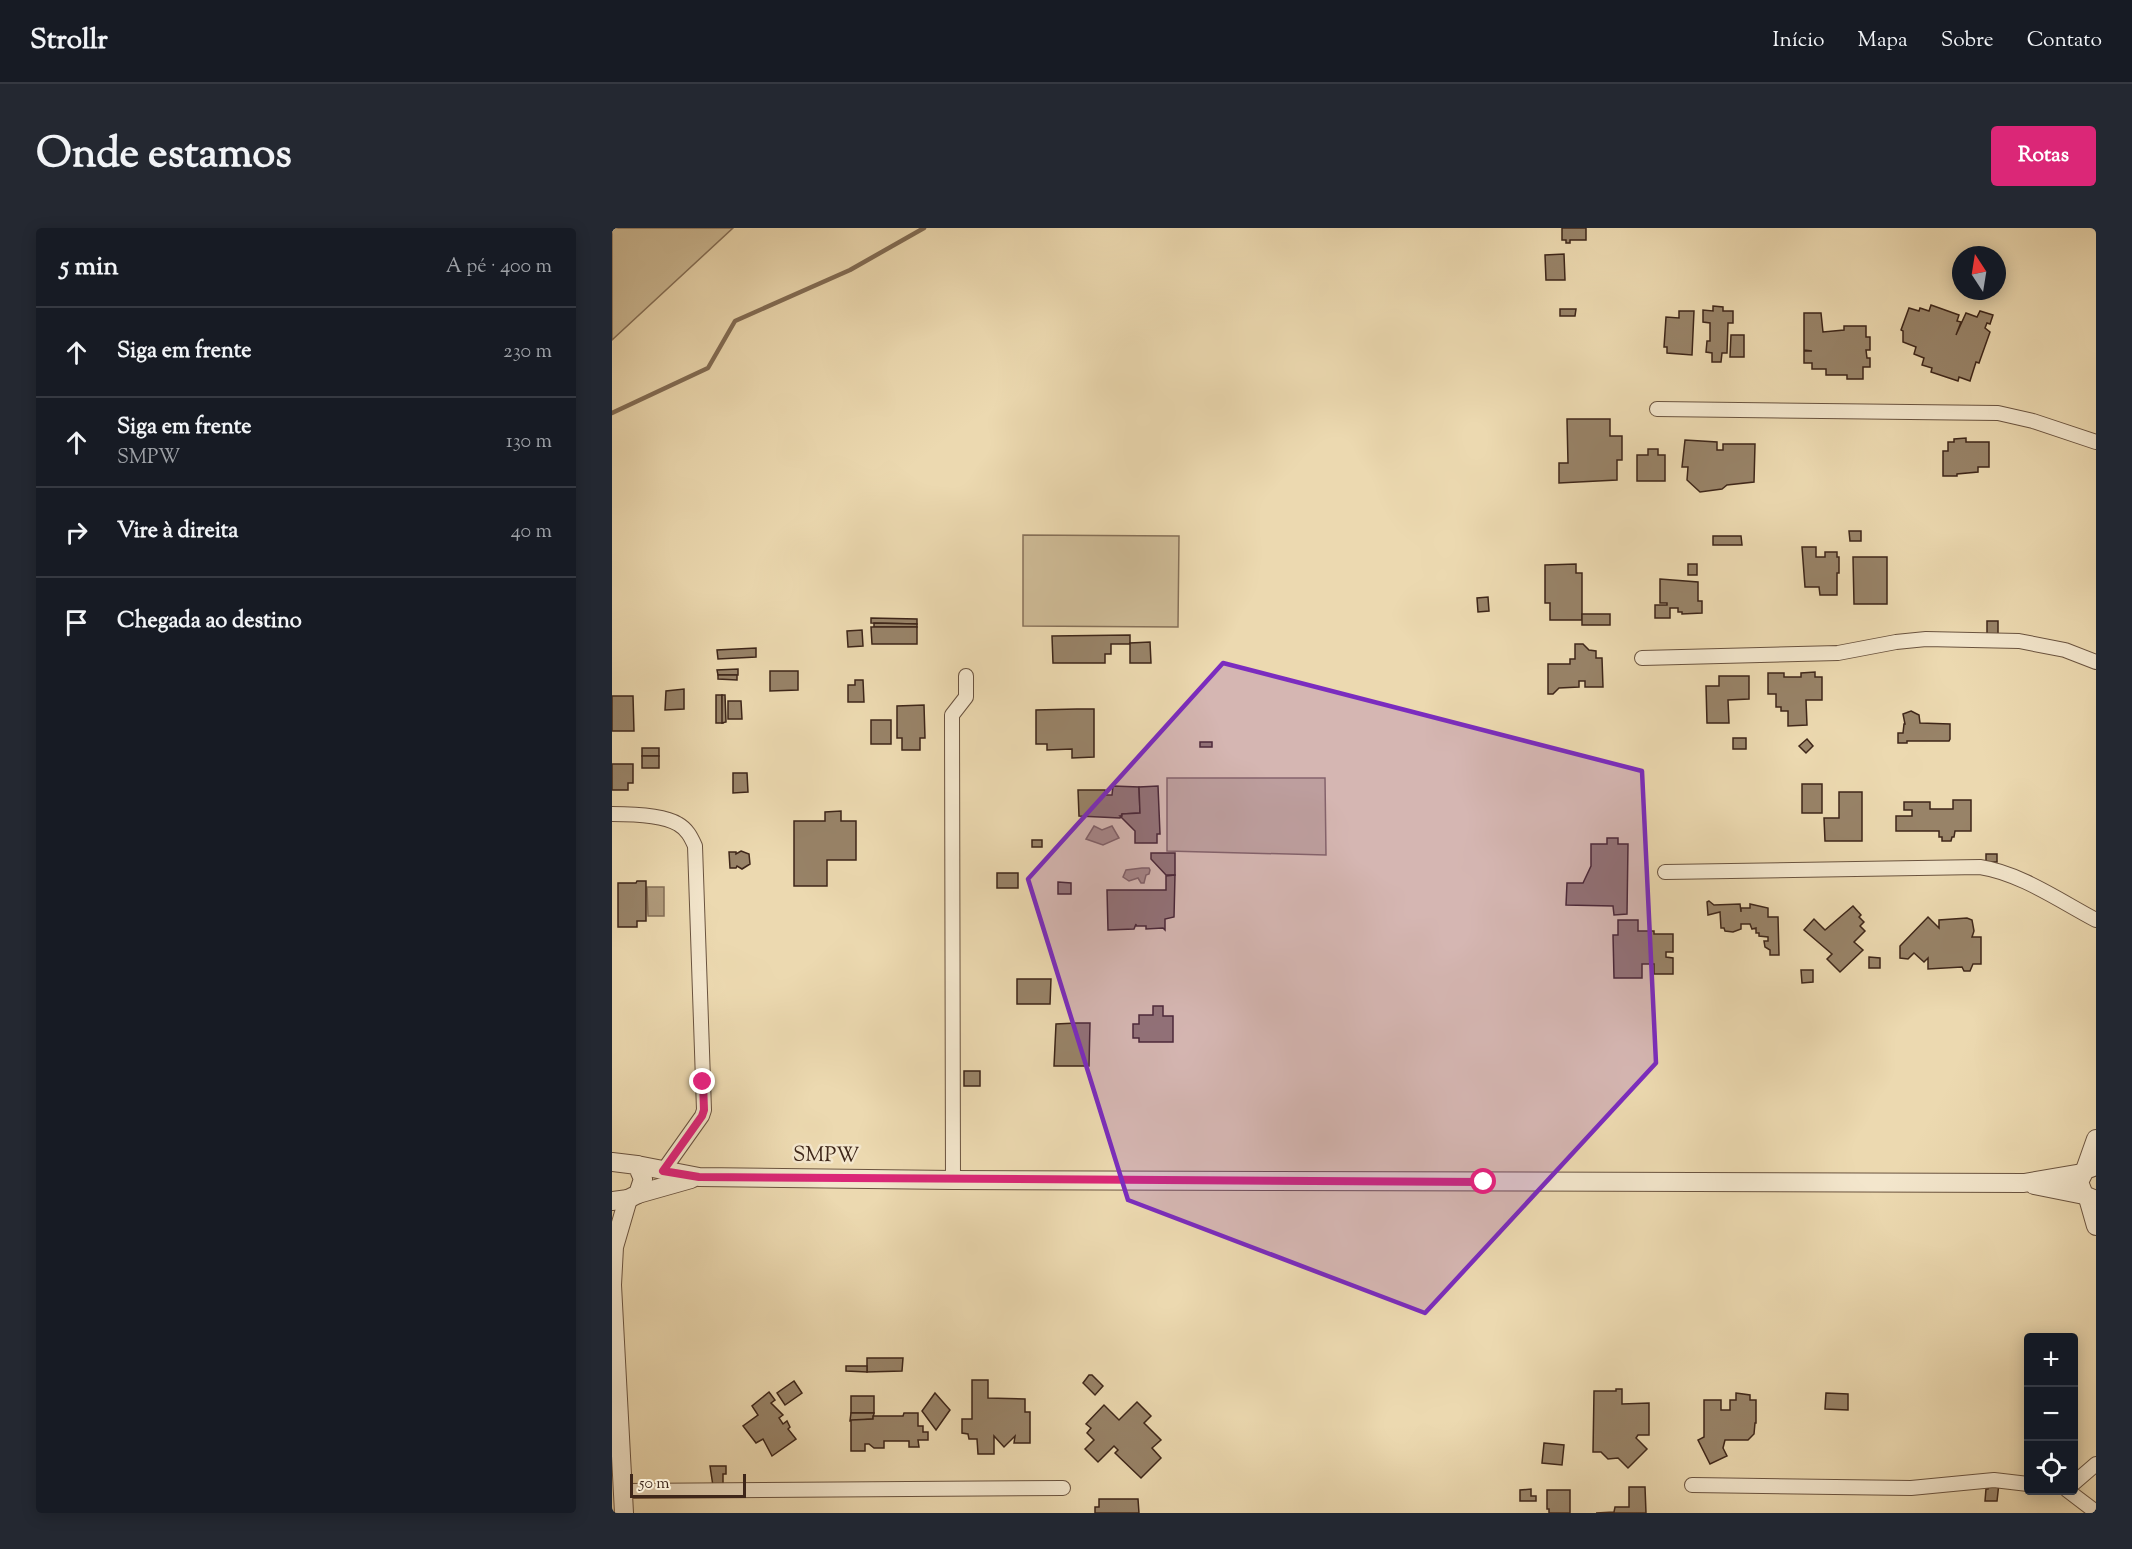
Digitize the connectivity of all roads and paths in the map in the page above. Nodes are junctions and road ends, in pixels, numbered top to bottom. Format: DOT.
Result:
graph roads {
  1 [pos="1657,410"];
  2 [pos="2096,442"];
  3 [pos="1642,658"];
  4 [pos="2096,662"];
  5 [pos="966,676"];
  6 [pos="612,814"];
  7 [pos="1665,872"];
  8 [pos="2096,920"];
  9 [pos="2096,1139"];
  10 [pos="612,1162"];
  11 [pos="637,1166"];
  12 [pos="2088,1170"];
  13 [pos="663,1171"];
  14 [pos="699,1177"];
  15 [pos="953,1180"];
  16 [pos="2024,1183"];
  17 [pos="626,1198"];
  18 [pos="2089,1198"];
  19 [pos="2096,1226"];
  20 [pos="613,1244"];
  21 [pos="2096,1464"];
  22 [pos="2078,1479"];
  23 [pos="2024,1484"];
  24 [pos="1692,1485"];
  25 [pos="1063,1488"];
  26 [pos="624,1491"];
  27 [pos="2073,1495"];
  28 [pos="2096,1512"];
  29 [pos="624,1513"];
  1 -- 2 [label="street"];
  3 -- 4 [label="street"];
  5 -- 15 [label="street"];
  6 -- 13 [label="street"];
  7 -- 8 [label="street"];
  9 -- 12 [label="street"];
  10 -- 11 [label="street, SMPW"];
  11 -- 13 [label="street, SMPW"];
  11 -- 17 [label="street"];
  12 -- 16 [label="street"];
  12 -- 18 [label="street"];
  13 -- 14 [label="street, SMPW"];
  14 -- 15 [label="street, SMPW"];
  14 -- 17 [label="street, SMPW"];
  15 -- 16 [label="street, SMPW"];
  16 -- 18 [label="street"];
  17 -- 20 [label="street"];
  18 -- 19 [label="street"];
  20 -- 26 [label="street"];
  21 -- 22 [label="street"];
  23 -- 24 [label="street"];
  25 -- 26 [label="street"];
  26 -- 29 [label="street"];
  27 -- 28 [label="street"];
}
